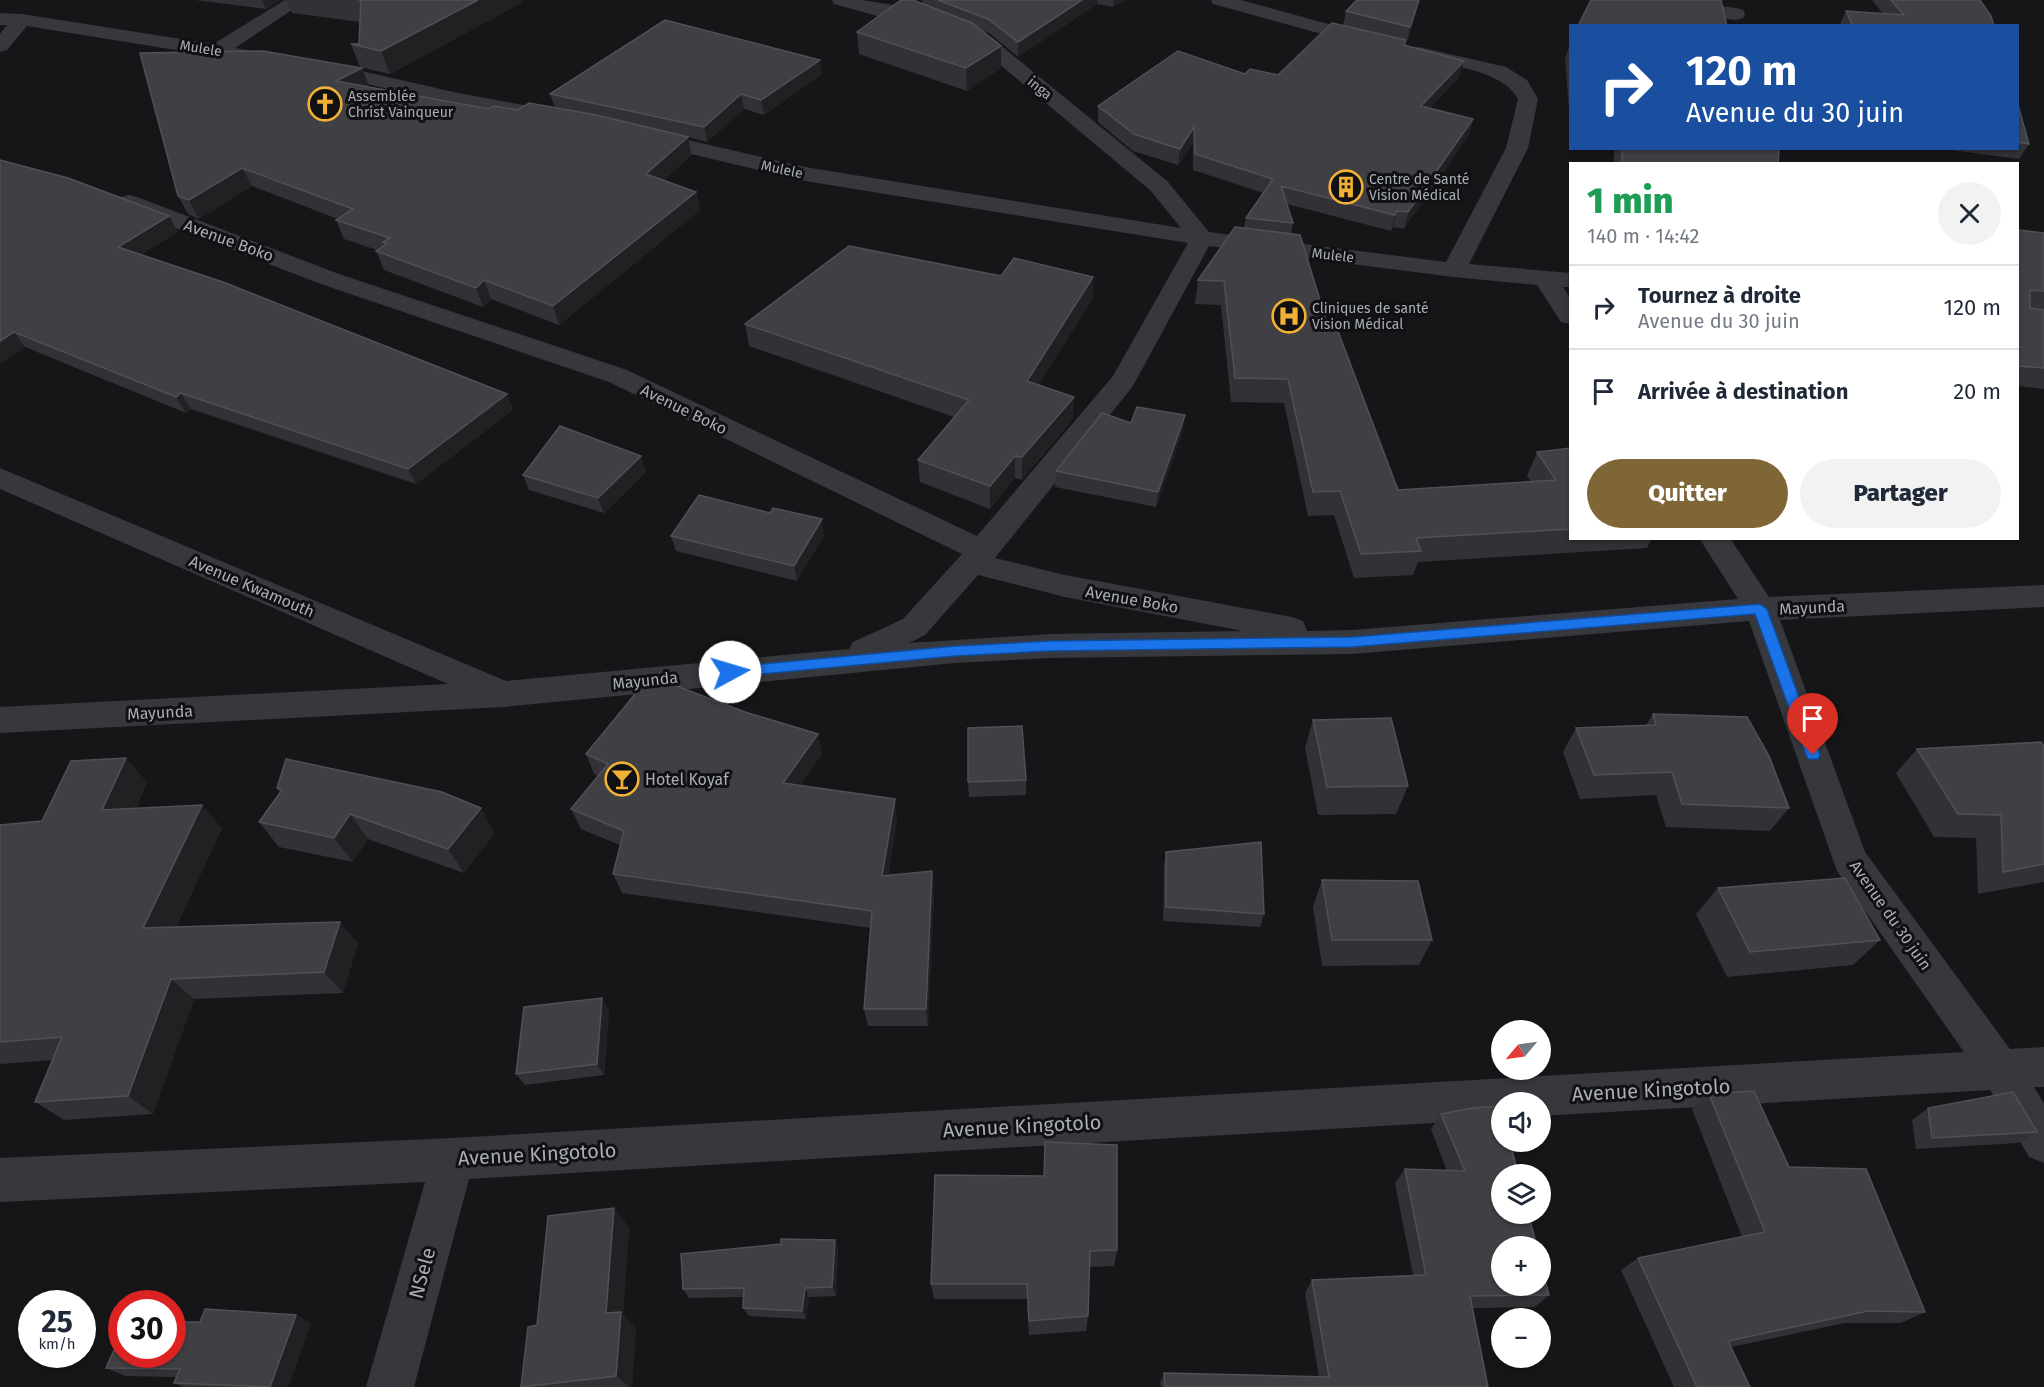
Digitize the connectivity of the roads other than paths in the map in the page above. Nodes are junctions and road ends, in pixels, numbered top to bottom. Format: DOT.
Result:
graph roads {
  1 [pos="298,0"];
  2 [pos="841,0"];
  3 [pos="1220,0"];
  4 [pos="1629,0"];
  5 [pos="13,14"];
  6 [pos="1736,14"];
  7 [pos="0,45"];
  8 [pos="218,50"];
  9 [pos="579,121"];
  10 [pos="623,130"];
  11 [pos="107,194"];
  12 [pos="1202,238"];
  13 [pos="1454,270"];
  14 [pos="1545,277"];
  15 [pos="1569,280"];
  16 [pos="1569,315"];
  17 [pos="0,478"];
  18 [pos="1715,540"];
  19 [pos="982,550"];
  20 [pos="2044,596"];
  21 [pos="1760,609"];
  22 [pos="1352,642"];
  23 [pos="843,660"];
  24 [pos="504,694"];
  25 [pos="0,720"];
  26 [pos="2044,1067"];
  27 [pos="2001,1070"];
  28 [pos="2044,1142"];
  29 [pos="453,1159"];
  30 [pos="0,1180"];
  31 [pos="390,1387"];
  1 -- 8 [label="street"];
  2 -- 12 [label="street, inga"];
  3 -- 13 [label="street"];
  4 -- 6 [label="street"];
  5 -- 7 [label="street"];
  5 -- 8 [label="street, Mulele"];
  8 -- 9 [label="street, Mulele"];
  10 -- 12 [label="street, Mulele"];
  11 -- 19 [label="street, Avenue Boko"];
  12 -- 13 [label="street, Mulele"];
  12 -- 19 [label="street"];
  13 -- 14 [label="street, Mulele"];
  14 -- 15 [label="street, Mulele"];
  14 -- 16 [label="street"];
  17 -- 24 [label="street, Avenue Kwamouth"];
  18 -- 21 [label="street, Avenue du 30 juin"];
  19 -- 22 [label="street, Avenue Boko"];
  19 -- 23 [label="street"];
  20 -- 21 [label="street, Mayunda"];
  21 -- 22 [label="street, Mayunda"];
  21 -- 27 [label="street, Avenue du 30 juin"];
  22 -- 23 [label="street, Mayunda"];
  23 -- 24 [label="street, Mayunda"];
  24 -- 25 [label="street, Mayunda"];
  26 -- 27 [label="street, Avenue Kingotolo"];
  27 -- 28 [label="street, Avenue du 30 juin"];
  27 -- 29 [label="street, Avenue Kingotolo"];
  29 -- 30 [label="street, Avenue Kingotolo"];
  29 -- 31 [label="street, NSele"];
}
